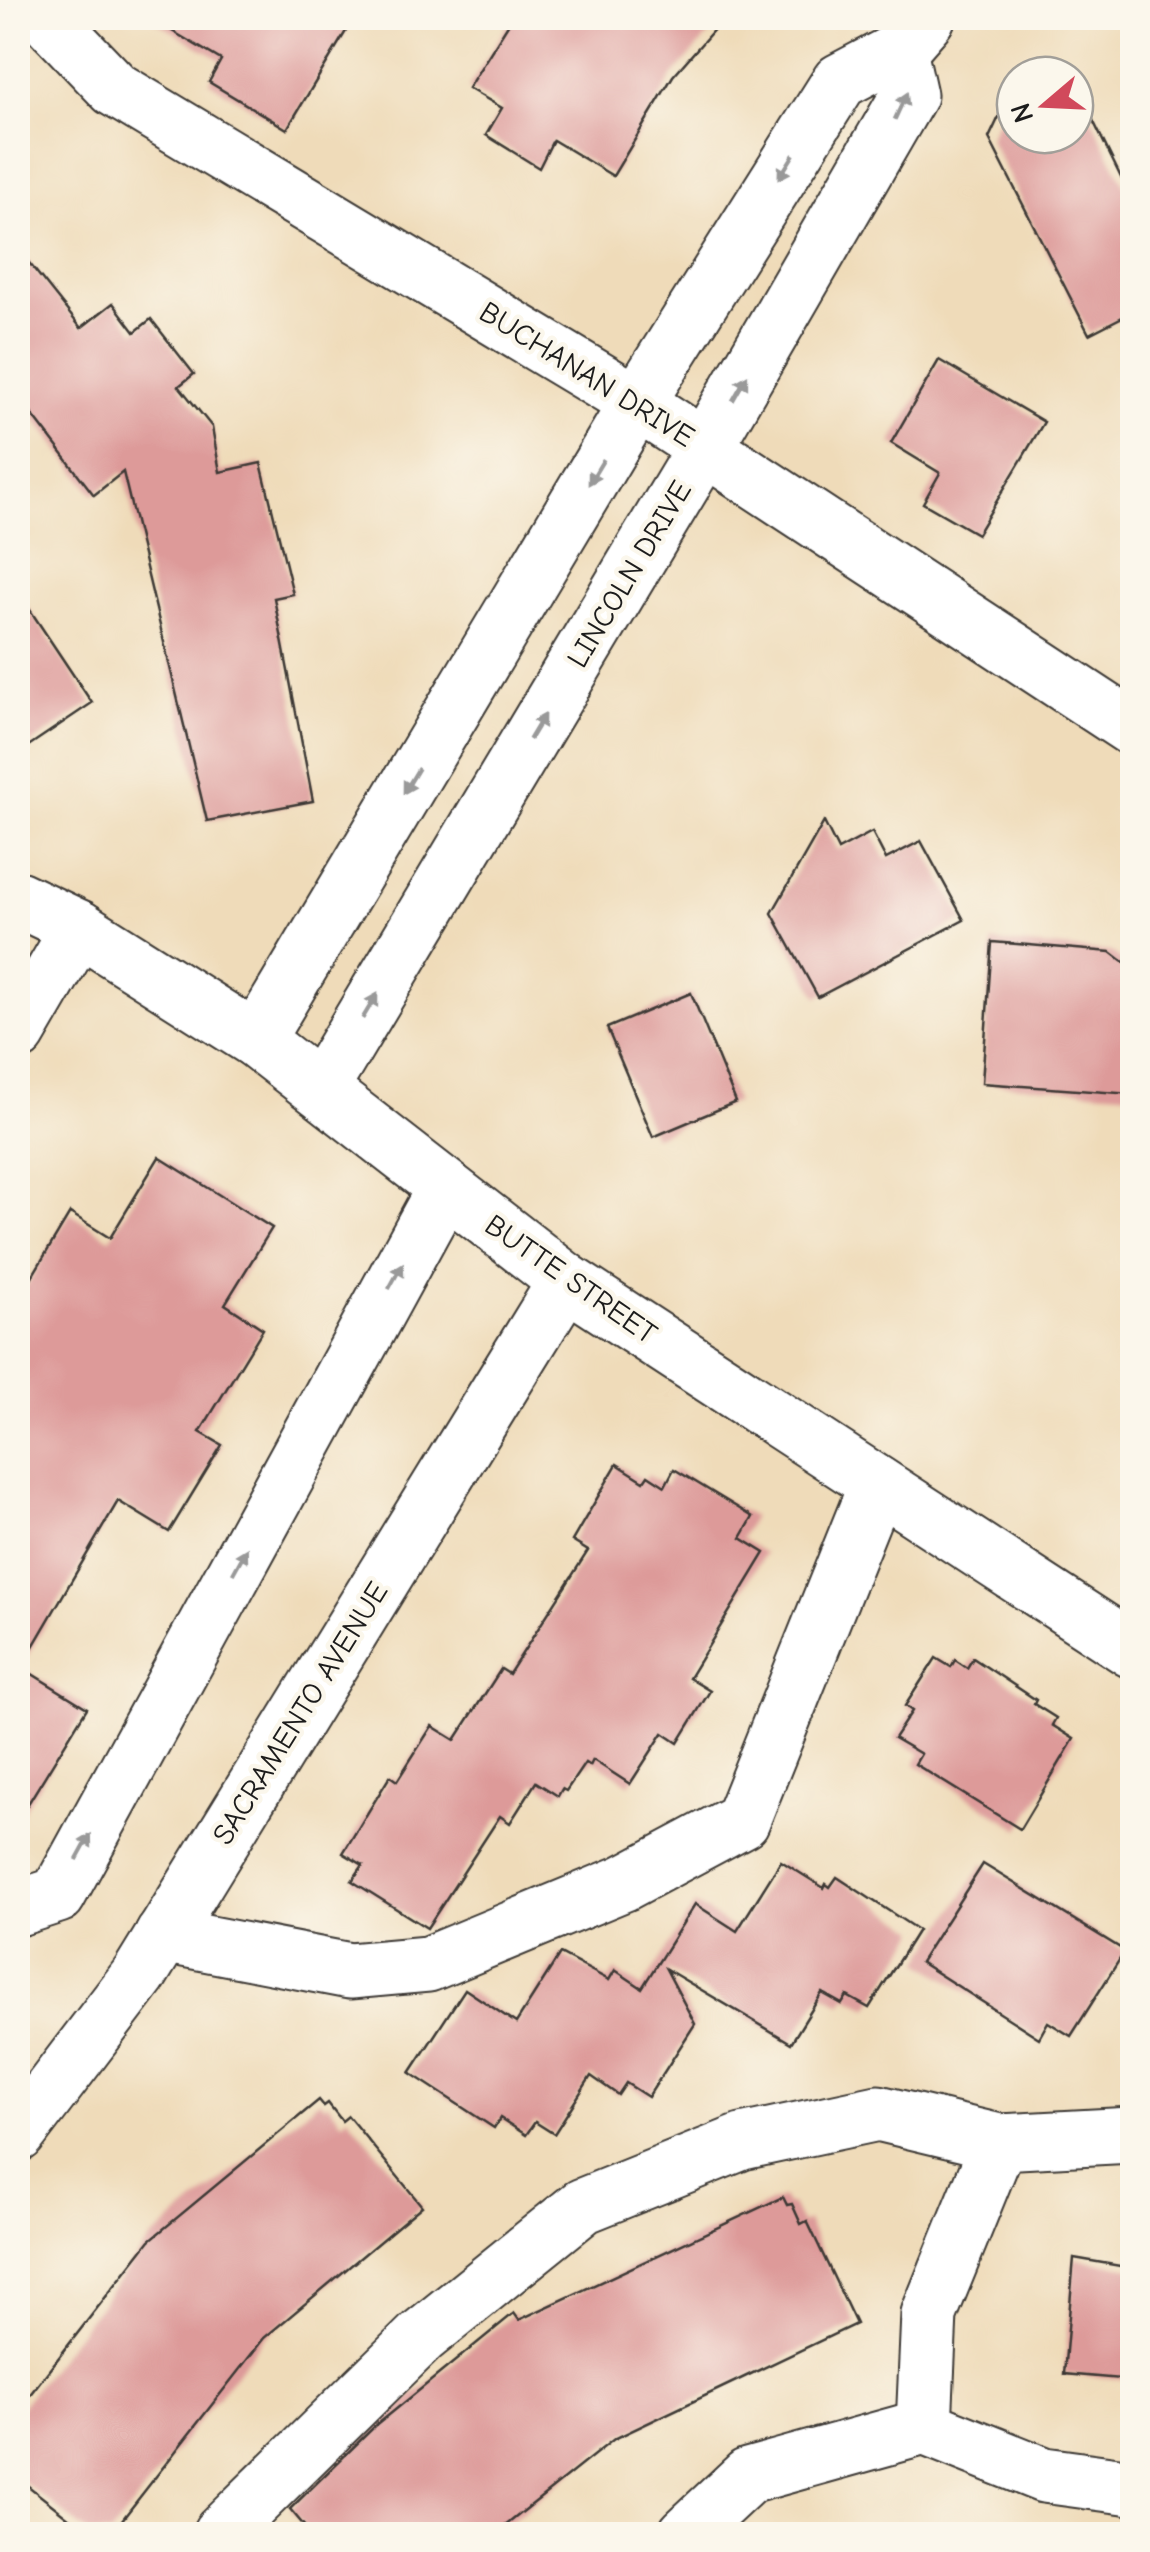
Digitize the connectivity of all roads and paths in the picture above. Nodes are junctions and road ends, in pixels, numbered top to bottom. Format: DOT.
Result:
graph roads {
  1 [pos="47,18"];
  2 [pos="913,34"];
  3 [pos="637,403"];
  4 [pos="705,447"];
  5 [pos="1132,728"];
  6 [pos="18,899"];
  7 [pos="79,928"];
  8 [pos="18,1030"];
  9 [pos="256,1040"];
  10 [pos="320,1089"];
  11 [pos="445,1188"];
  12 [pos="566,1281"];
  13 [pos="877,1484"];
  14 [pos="1132,1650"];
  15 [pos="18,1908"];
  16 [pos="163,1935"];
  17 [pos="18,2134"];
  18 [pos="1132,2135"];
  19 [pos="999,2142"];
  20 [pos="924,2427"];
  21 [pos="1132,2487"];
  22 [pos="220,2534"];
  23 [pos="686,2534"];
  1 -- 3 [label="street, BUCHANAN DRIVE"];
  2 -- 3 [label="street, LINCOLN DRIVE, one-way"];
  4 -- 2 [label="street, LINCOLN DRIVE, one-way"];
  3 -- 4 [label="street, BUCHANAN DRIVE"];
  3 -- 9 [label="street, LINCOLN DRIVE, one-way"];
  4 -- 5 [label="street, BUCHANAN DRIVE"];
  10 -- 4 [label="street, LINCOLN DRIVE, one-way"];
  6 -- 7 [label="street, BUTTE STREET"];
  7 -- 8 [label="street"];
  7 -- 9 [label="street, BUTTE STREET"];
  9 -- 10 [label="street, BUTTE STREET"];
  10 -- 11 [label="street, BUTTE STREET"];
  11 -- 12 [label="street, BUTTE STREET"];
  15 -- 11 [label="street, one-way"];
  12 -- 13 [label="street, BUTTE STREET"];
  12 -- 16 [label="street, SACRAMENTO AVENUE"];
  13 -- 14 [label="street, BUTTE STREET"];
  13 -- 16 [label="street"];
  16 -- 17 [label="street, SACRAMENTO AVENUE"];
  18 -- 19 [label="street"];
  19 -- 20 [label="street"];
  19 -- 22 [label="street"];
  20 -- 21 [label="street"];
  20 -- 23 [label="street"];
}
